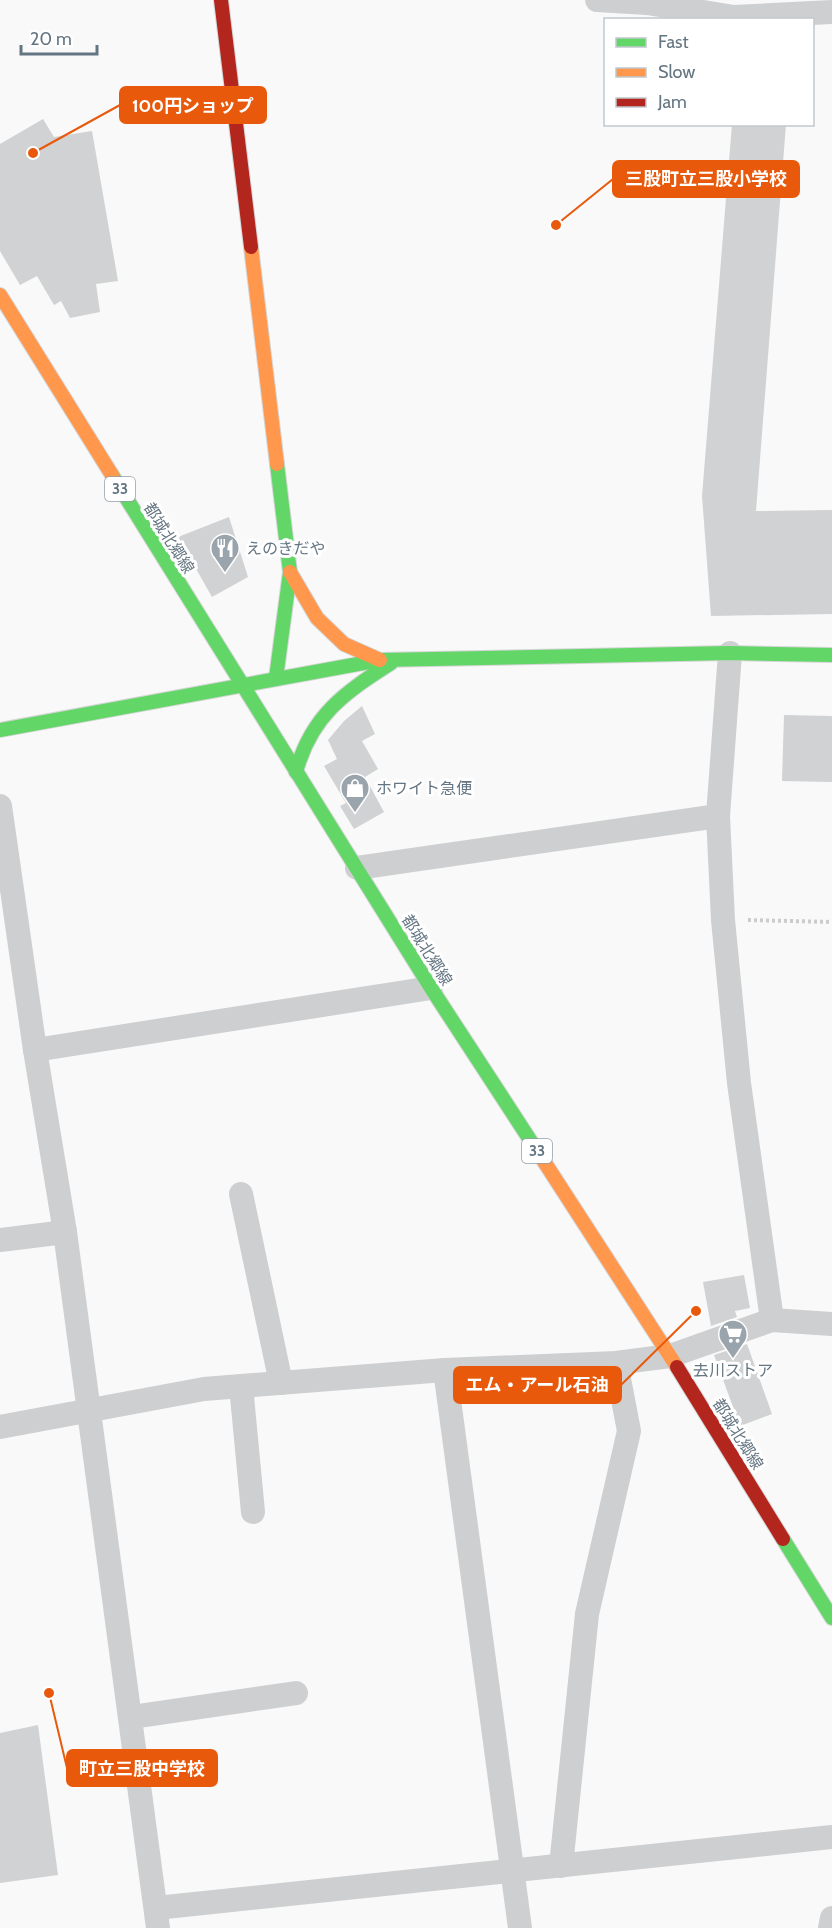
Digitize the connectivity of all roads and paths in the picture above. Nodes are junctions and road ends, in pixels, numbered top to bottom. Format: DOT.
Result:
graph roads {
  1 [pos="220,0"];
  2 [pos="597,0"];
  3 [pos="832,12"];
  4 [pos="0,295"];
  5 [pos="290,572"];
  6 [pos="730,653"];
  7 [pos="832,655"];
  8 [pos="398,658"];
  9 [pos="380,660"];
  10 [pos="276,678"];
  11 [pos="241,684"];
  12 [pos="0,730"];
  13 [pos="296,772"];
  14 [pos="0,806"];
  15 [pos="718,816"];
  16 [pos="357,868"];
  17 [pos="723,920"];
  18 [pos="832,922"];
  19 [pos="431,988"];
  20 [pos="35,1050"];
  21 [pos="241,1194"];
  22 [pos="65,1232"];
  23 [pos="0,1240"];
  24 [pos="772,1320"];
  25 [pos="832,1324"];
  26 [pos="670,1356"];
  27 [pos="616,1363"];
  28 [pos="445,1370"];
  29 [pos="281,1383"];
  30 [pos="241,1386"];
  31 [pos="90,1410"];
  32 [pos="0,1427"];
  33 [pos="253,1512"];
  34 [pos="832,1618"];
  35 [pos="296,1693"];
  36 [pos="131,1717"];
  37 [pos="832,1837"];
  38 [pos="561,1866"];
  39 [pos="512,1871"];
  40 [pos="157,1918"];
  41 [pos="832,1918"];
  42 [pos="520,1928"];
  43 [pos="830,1928"];
  1 -- 5 [label="street"];
  2 -- 3 [label="street"];
  4 -- 11 [label="street, 都城北郷線 / 33"];
  5 -- 9 [label="street"];
  5 -- 10 [label="street"];
  6 -- 7 [label="street"];
  6 -- 8 [label="street"];
  6 -- 15 [label="street"];
  8 -- 9 [label="street"];
  8 -- 13 [label="street"];
  9 -- 10 [label="street"];
  10 -- 11 [label="street"];
  11 -- 12 [label="street"];
  11 -- 13 [label="street, 都城北郷線 / 33"];
  13 -- 16 [label="street, 都城北郷線 / 33"];
  14 -- 20 [label="street"];
  15 -- 16 [label="street"];
  15 -- 17 [label="street"];
  16 -- 19 [label="street, 都城北郷線 / 33"];
  17 -- 18 [label="path"];
  17 -- 24 [label="street"];
  19 -- 20 [label="street"];
  19 -- 26 [label="street, 都城北郷線 / 33"];
  20 -- 22 [label="street"];
  21 -- 29 [label="street"];
  22 -- 23 [label="street"];
  22 -- 31 [label="street"];
  24 -- 25 [label="street"];
  24 -- 26 [label="street"];
  26 -- 27 [label="street"];
  26 -- 34 [label="street, 都城北郷線 / 33"];
  27 -- 28 [label="street"];
  27 -- 38 [label="street"];
  28 -- 29 [label="street"];
  28 -- 39 [label="street"];
  29 -- 30 [label="street"];
  30 -- 31 [label="street"];
  30 -- 33 [label="street"];
  31 -- 32 [label="street"];
  31 -- 36 [label="street"];
  35 -- 36 [label="street"];
  36 -- 40 [label="street"];
  37 -- 38 [label="street"];
  38 -- 39 [label="street"];
  39 -- 40 [label="street"];
  39 -- 42 [label="street"];
  41 -- 43 [label="street"];
}
